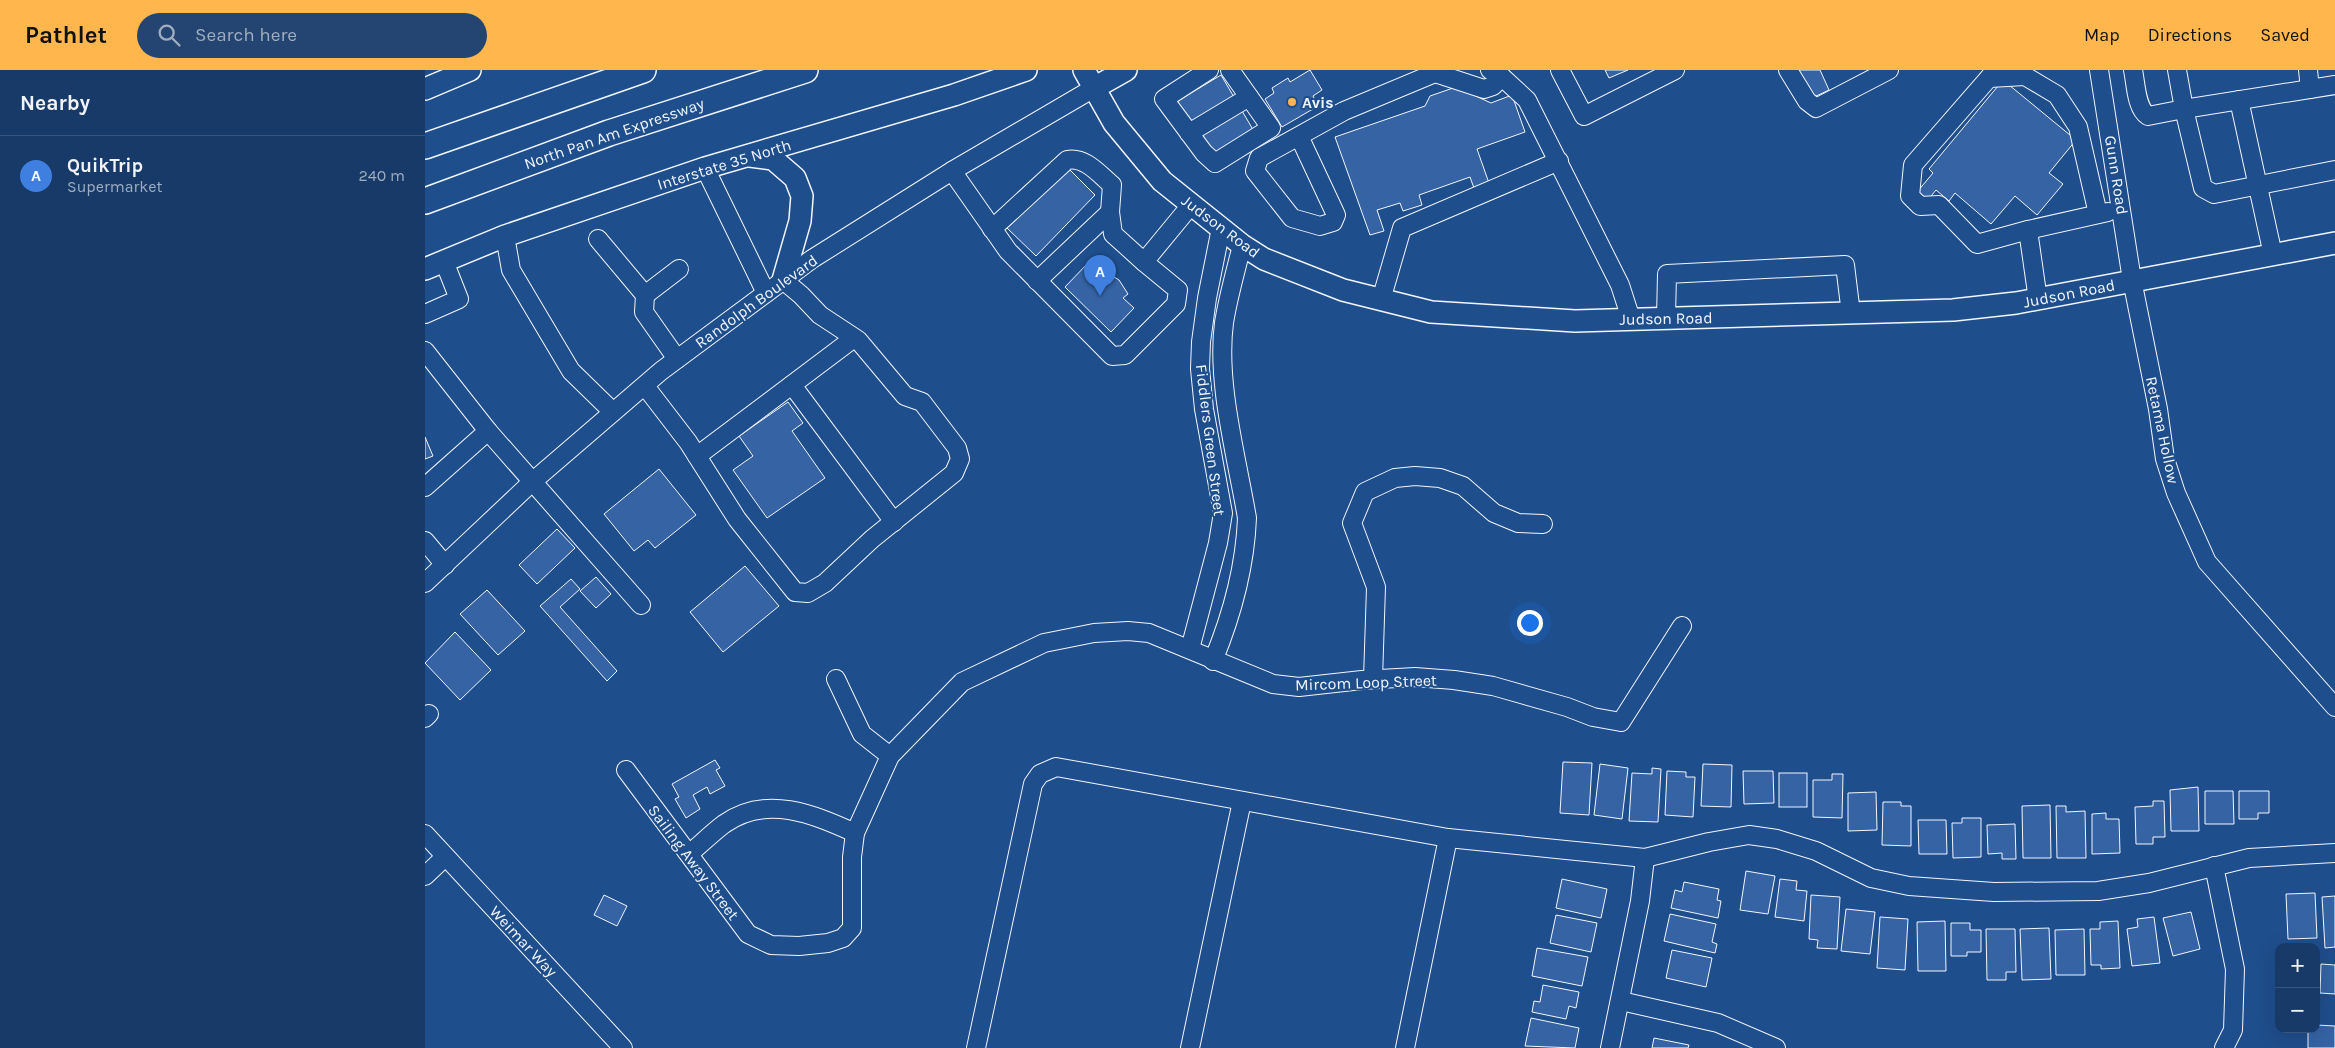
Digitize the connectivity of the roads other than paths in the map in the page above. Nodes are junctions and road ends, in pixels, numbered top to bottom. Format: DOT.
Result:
graph roads {
  1 [pos="470,70"];
  2 [pos="643,70"];
  3 [pos="805,70"];
  4 [pos="1026,70"];
  5 [pos="1126,70"];
  6 [pos="1209,70"];
  7 [pos="1230,70"];
  8 [pos="1560,70"];
  9 [pos="1675,70"];
  10 [pos="1788,70"];
  11 [pos="1889,70"];
  12 [pos="2099,70"];
  13 [pos="2133,70"];
  14 [pos="2177,70"];
  15 [pos="2309,70"];
  16 [pos="1434,71"];
  17 [pos="1496,74"];
  18 [pos="1994,74"];
  19 [pos="1089,79"];
  20 [pos="2335,84"];
  21 [pos="425,89"];
  22 [pos="2310,89"];
  23 [pos="1249,97"];
  24 [pos="2239,100"];
  25 [pos="2184,109"];
  26 [pos="1189,133"];
  27 [pos="1299,136"];
  28 [pos="425,146"];
  29 [pos="747,156"];
  30 [pos="1559,161"];
  31 [pos="705,168"];
  32 [pos="2335,170"];
  33 [pos="952,171"];
  34 [pos="2256,186"];
  35 [pos="425,201"];
  36 [pos="1191,205"];
  37 [pos="2122,208"];
  38 [pos="1110,212"];
  39 [pos="2098,214"];
  40 [pos="1221,228"];
  41 [pos="992,229"];
  42 [pos="2028,230"];
  43 [pos="505,236"];
  44 [pos="598,239"];
  45 [pos="2335,243"];
  46 [pos="1242,245"];
  47 [pos="2273,255"];
  48 [pos="1144,262"];
  49 [pos="435,265"];
  50 [pos="679,269"];
  51 [pos="2132,280"];
  52 [pos="1037,281"];
  53 [pos="775,287"];
  54 [pos="645,295"];
  55 [pos="1381,300"];
  56 [pos="2038,300"];
  57 [pos="425,314"];
  58 [pos="1851,314"];
  59 [pos="1666,318"];
  60 [pos="1631,319"];
  61 [pos="854,338"];
  62 [pos="425,351"];
  63 [pos="677,360"];
  64 [pos="431,368"];
  65 [pos="792,385"];
  66 [pos="645,386"];
  67 [pos="613,412"];
  68 [pos="488,431"];
  69 [pos="697,456"];
  70 [pos="531,482"];
  71 [pos="425,487"];
  72 [pos="894,522"];
  73 [pos="1543,524"];
  74 [pos="425,540"];
  75 [pos="445,565"];
  76 [pos="425,583"];
  77 [pos="641,605"];
  78 [pos="1683,626"];
  79 [pos="1190,649"];
  80 [pos="1213,661"];
  81 [pos="836,679"];
  82 [pos="1373,679"];
  83 [pos="2335,706"];
  84 [pos="891,756"];
  85 [pos="626,770"];
  86 [pos="1242,801"];
  87 [pos="855,833"];
  88 [pos="425,834"];
  89 [pos="1448,838"];
  90 [pos="2335,853"];
  91 [pos="689,854"];
  92 [pos="445,857"];
  93 [pos="1645,858"];
  94 [pos="2214,866"];
  95 [pos="425,876"];
  96 [pos="771,945"];
  97 [pos="1621,1001"];
  98 [pos="623,1048"];
  99 [pos="976,1048"];
  100 [pos="1190,1048"];
  101 [pos="1405,1048"];
  102 [pos="1610,1048"];
  103 [pos="1776,1048"];
  104 [pos="2224,1048"];
  1 -- 21 [label="main road"];
  2 -- 28 [label="highway"];
  3 -- 35 [label="highway, North Pan Am Expressway"];
  4 -- 29 [label="main road, Interstate 35 North"];
  5 -- 19 [label="main road, Randolph Boulevard"];
  6 -- 26 [label="street"];
  7 -- 23 [label="street"];
  8 -- 9 [label="street"];
  10 -- 11 [label="street"];
  12 -- 37 [label="street, Gunn Road"];
  13 -- 25 [label="street"];
  14 -- 25 [label="street"];
  15 -- 22 [label="street"];
  16 -- 17 [label="street"];
  16 -- 27 [label="street"];
  17 -- 30 [label="street"];
  18 -- 39 [label="street"];
  18 -- 42 [label="street"];
  19 -- 33 [label="street, Randolph Boulevard"];
  19 -- 36 [label="main road, Judson Road"];
  20 -- 22 [label="street"];
  22 -- 24 [label="street"];
  23 -- 26 [label="street"];
  23 -- 26 [label="street"];
  24 -- 25 [label="street"];
  24 -- 34 [label="street"];
  25 -- 34 [label="street"];
  27 -- 27 [label="street"];
  29 -- 31 [label="main road, Interstate 35 North"];
  29 -- 53 [label="main road"];
  30 -- 55 [label="street"];
  30 -- 60 [label="street"];
  31 -- 43 [label="main road, Interstate 35 North"];
  31 -- 53 [label="street"];
  32 -- 34 [label="street"];
  33 -- 41 [label="street"];
  33 -- 53 [label="street, Randolph Boulevard"];
  34 -- 47 [label="street"];
  36 -- 40 [label="main road, Judson Road"];
  36 -- 48 [label="street"];
  37 -- 39 [label="street"];
  37 -- 51 [label="street, Gunn Road"];
  38 -- 41 [label="street"];
  38 -- 48 [label="street"];
  38 -- 52 [label="street"];
  39 -- 42 [label="street"];
  40 -- 46 [label="main road, Judson Road"];
  40 -- 79 [label="street, Fiddlers Green Street"];
  41 -- 52 [label="street"];
  42 -- 56 [label="street"];
  43 -- 49 [label="main road, Interstate 35 North"];
  43 -- 67 [label="street"];
  44 -- 54 [label="street"];
  45 -- 47 [label="main road, Judson Road"];
  46 -- 55 [label="main road, Judson Road"];
  46 -- 80 [label="street, Fiddlers Green Street"];
  47 -- 51 [label="main road, Judson Road"];
  48 -- 52 [label="street"];
  49 -- 57 [label="street"];
  50 -- 54 [label="street"];
  51 -- 56 [label="main road, Judson Road"];
  51 -- 83 [label="street, Retama Hollow"];
  53 -- 61 [label="street"];
  53 -- 63 [label="street, Randolph Boulevard"];
  54 -- 63 [label="street"];
  55 -- 60 [label="main road, Judson Road"];
  56 -- 58 [label="main road, Judson Road"];
  58 -- 59 [label="main road, Judson Road"];
  58 -- 59 [label="street"];
  59 -- 60 [label="main road, Judson Road"];
  61 -- 65 [label="street"];
  61 -- 72 [label="street"];
  62 -- 64 [label="street"];
  63 -- 66 [label="street, Randolph Boulevard"];
  64 -- 68 [label="street"];
  65 -- 69 [label="street"];
  65 -- 72 [label="street"];
  66 -- 67 [label="street, Randolph Boulevard"];
  66 -- 69 [label="street"];
  67 -- 70 [label="street, Randolph Boulevard"];
  68 -- 70 [label="street"];
  68 -- 71 [label="street"];
  69 -- 72 [label="street"];
  70 -- 75 [label="street, Randolph Boulevard"];
  70 -- 77 [label="street"];
  73 -- 82 [label="street"];
  74 -- 75 [label="street"];
  75 -- 76 [label="street, Randolph Boulevard"];
  78 -- 82 [label="street, Mircom Loop Street"];
  79 -- 80 [label="street, Mircom Loop Street"];
  79 -- 84 [label="street, Mircom Loop Street"];
  80 -- 82 [label="street, Mircom Loop Street"];
  81 -- 84 [label="street"];
  84 -- 87 [label="street, Mircom Loop Street"];
  85 -- 91 [label="street, Sailing Away Street"];
  86 -- 89 [label="street"];
  86 -- 99 [label="street"];
  86 -- 100 [label="street"];
  87 -- 91 [label="street"];
  87 -- 96 [label="street, Mircom Loop Street"];
  88 -- 92 [label="street, Weimar Way"];
  89 -- 93 [label="street"];
  89 -- 101 [label="street"];
  90 -- 94 [label="street"];
  91 -- 96 [label="street, Sailing Away Street"];
  92 -- 95 [label="street"];
  92 -- 98 [label="street, Weimar Way"];
  93 -- 94 [label="street"];
  93 -- 97 [label="street"];
  94 -- 104 [label="street"];
  97 -- 102 [label="street"];
  97 -- 103 [label="street"];
}
